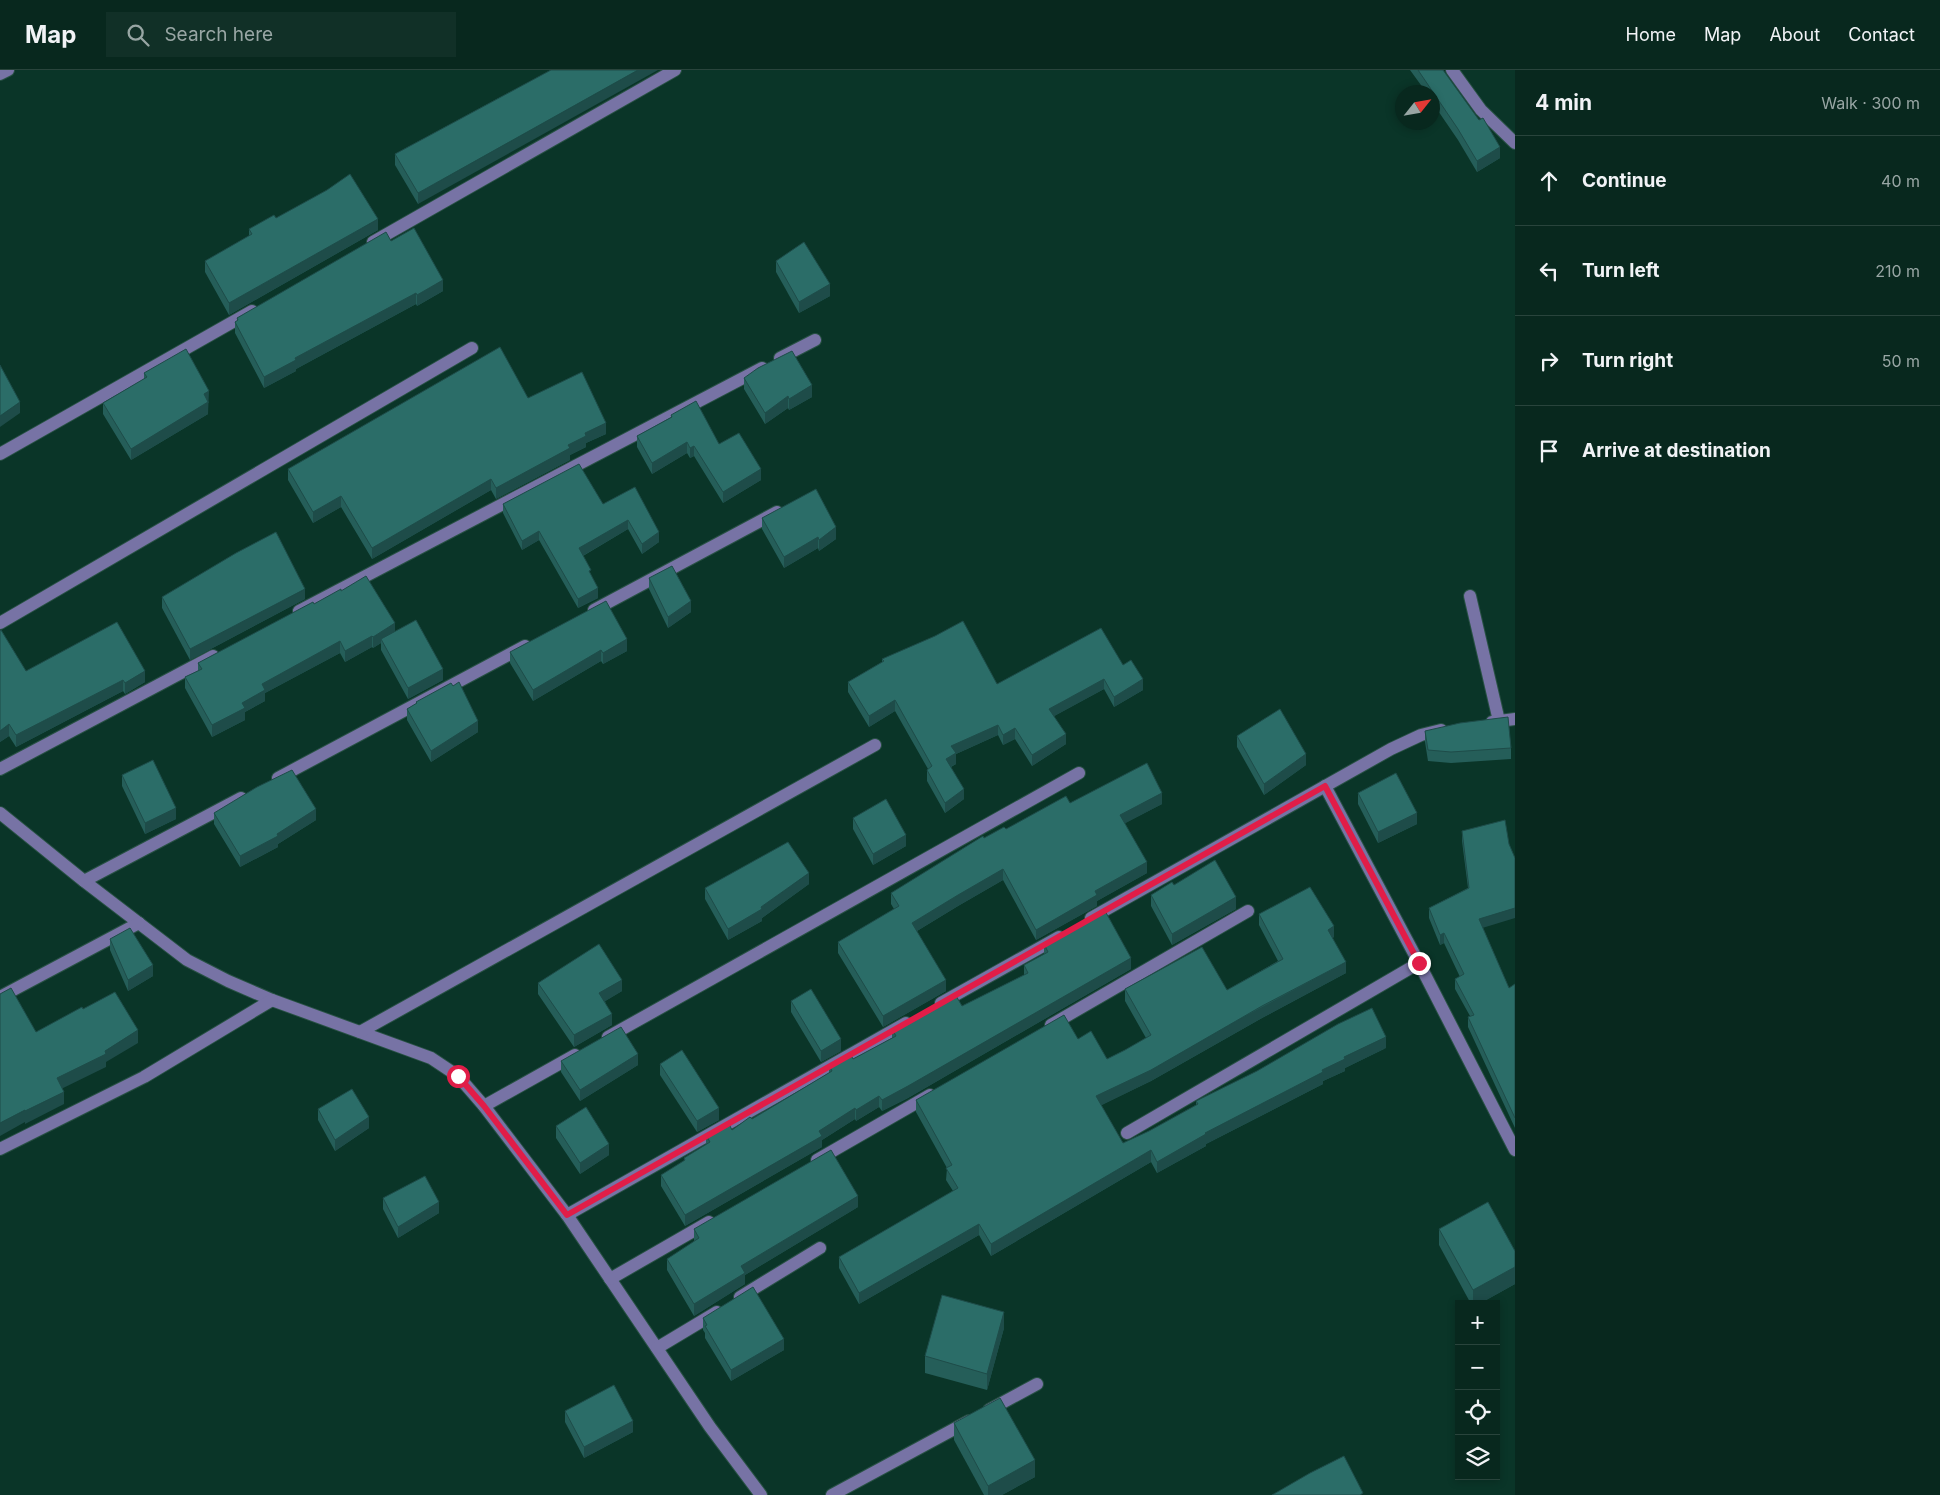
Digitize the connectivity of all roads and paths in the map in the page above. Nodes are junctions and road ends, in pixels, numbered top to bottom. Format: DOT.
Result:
graph roads {
  1 [pos="676,70"];
  2 [pos="1452,70"];
  3 [pos="1515,143"];
  4 [pos="364,247"];
  5 [pos="260,306"];
  6 [pos="815,340"];
  7 [pos="472,348"];
  8 [pos="0,454"];
  9 [pos="788,506"];
  10 [pos="1470,596"];
  11 [pos="585,614"];
  12 [pos="289,616"];
  13 [pos="0,623"];
  14 [pos="533,642"];
  15 [pos="228,649"];
  16 [pos="1515,718"];
  17 [pos="1499,721"];
  18 [pos="1483,723"];
  19 [pos="1450,728"];
  20 [pos="875,745"];
  21 [pos="0,768"];
  22 [pos="1079,773"];
  23 [pos="268,783"];
  24 [pos="1325,786"];
  25 [pos="251,792"];
  26 [pos="0,812"];
  27 [pos="84,881"];
  28 [pos="1248,911"];
  29 [pos="1084,922"];
  30 [pos="139,923"];
  31 [pos="1067,932"];
  32 [pos="1419,963"];
  33 [pos="0,997"];
  34 [pos="272,1000"];
  35 [pos="1041,1030"];
  36 [pos="360,1032"];
  37 [pos="938,1090"];
  38 [pos="484,1106"];
  39 [pos="1128,1132"];
  40 [pos="0,1149"];
  41 [pos="1515,1150"];
  42 [pos="808,1165"];
  43 [pos="722,1214"];
  44 [pos="567,1215"];
  45 [pos="820,1248"];
  46 [pos="610,1279"];
  47 [pos="657,1348"];
  48 [pos="1037,1384"];
  49 [pos="760,1495"];
  50 [pos="832,1495"];
  1 -- 4 [label="street"];
  2 -- 3 [label="street"];
  5 -- 8 [label="street"];
  6 -- 12 [label="street"];
  7 -- 13 [label="street"];
  9 -- 11 [label="street"];
  10 -- 17 [label="street"];
  14 -- 23 [label="street"];
  15 -- 21 [label="street"];
  16 -- 17 [label="street"];
  17 -- 18 [label="street"];
  19 -- 24 [label="street"];
  20 -- 36 [label="street"];
  22 -- 38 [label="street"];
  24 -- 29 [label="street"];
  24 -- 32 [label="street"];
  25 -- 27 [label="street"];
  26 -- 27 [label="street"];
  27 -- 30 [label="street"];
  28 -- 35 [label="street"];
  30 -- 33 [label="street"];
  30 -- 34 [label="street"];
  31 -- 44 [label="street"];
  32 -- 39 [label="street"];
  32 -- 41 [label="street"];
  34 -- 36 [label="street"];
  34 -- 40 [label="street"];
  36 -- 38 [label="street"];
  37 -- 42 [label="street"];
  38 -- 44 [label="street"];
  43 -- 46 [label="street"];
  44 -- 46 [label="street"];
  45 -- 47 [label="street"];
  46 -- 47 [label="street"];
  47 -- 49 [label="street"];
  48 -- 50 [label="street"];
}
